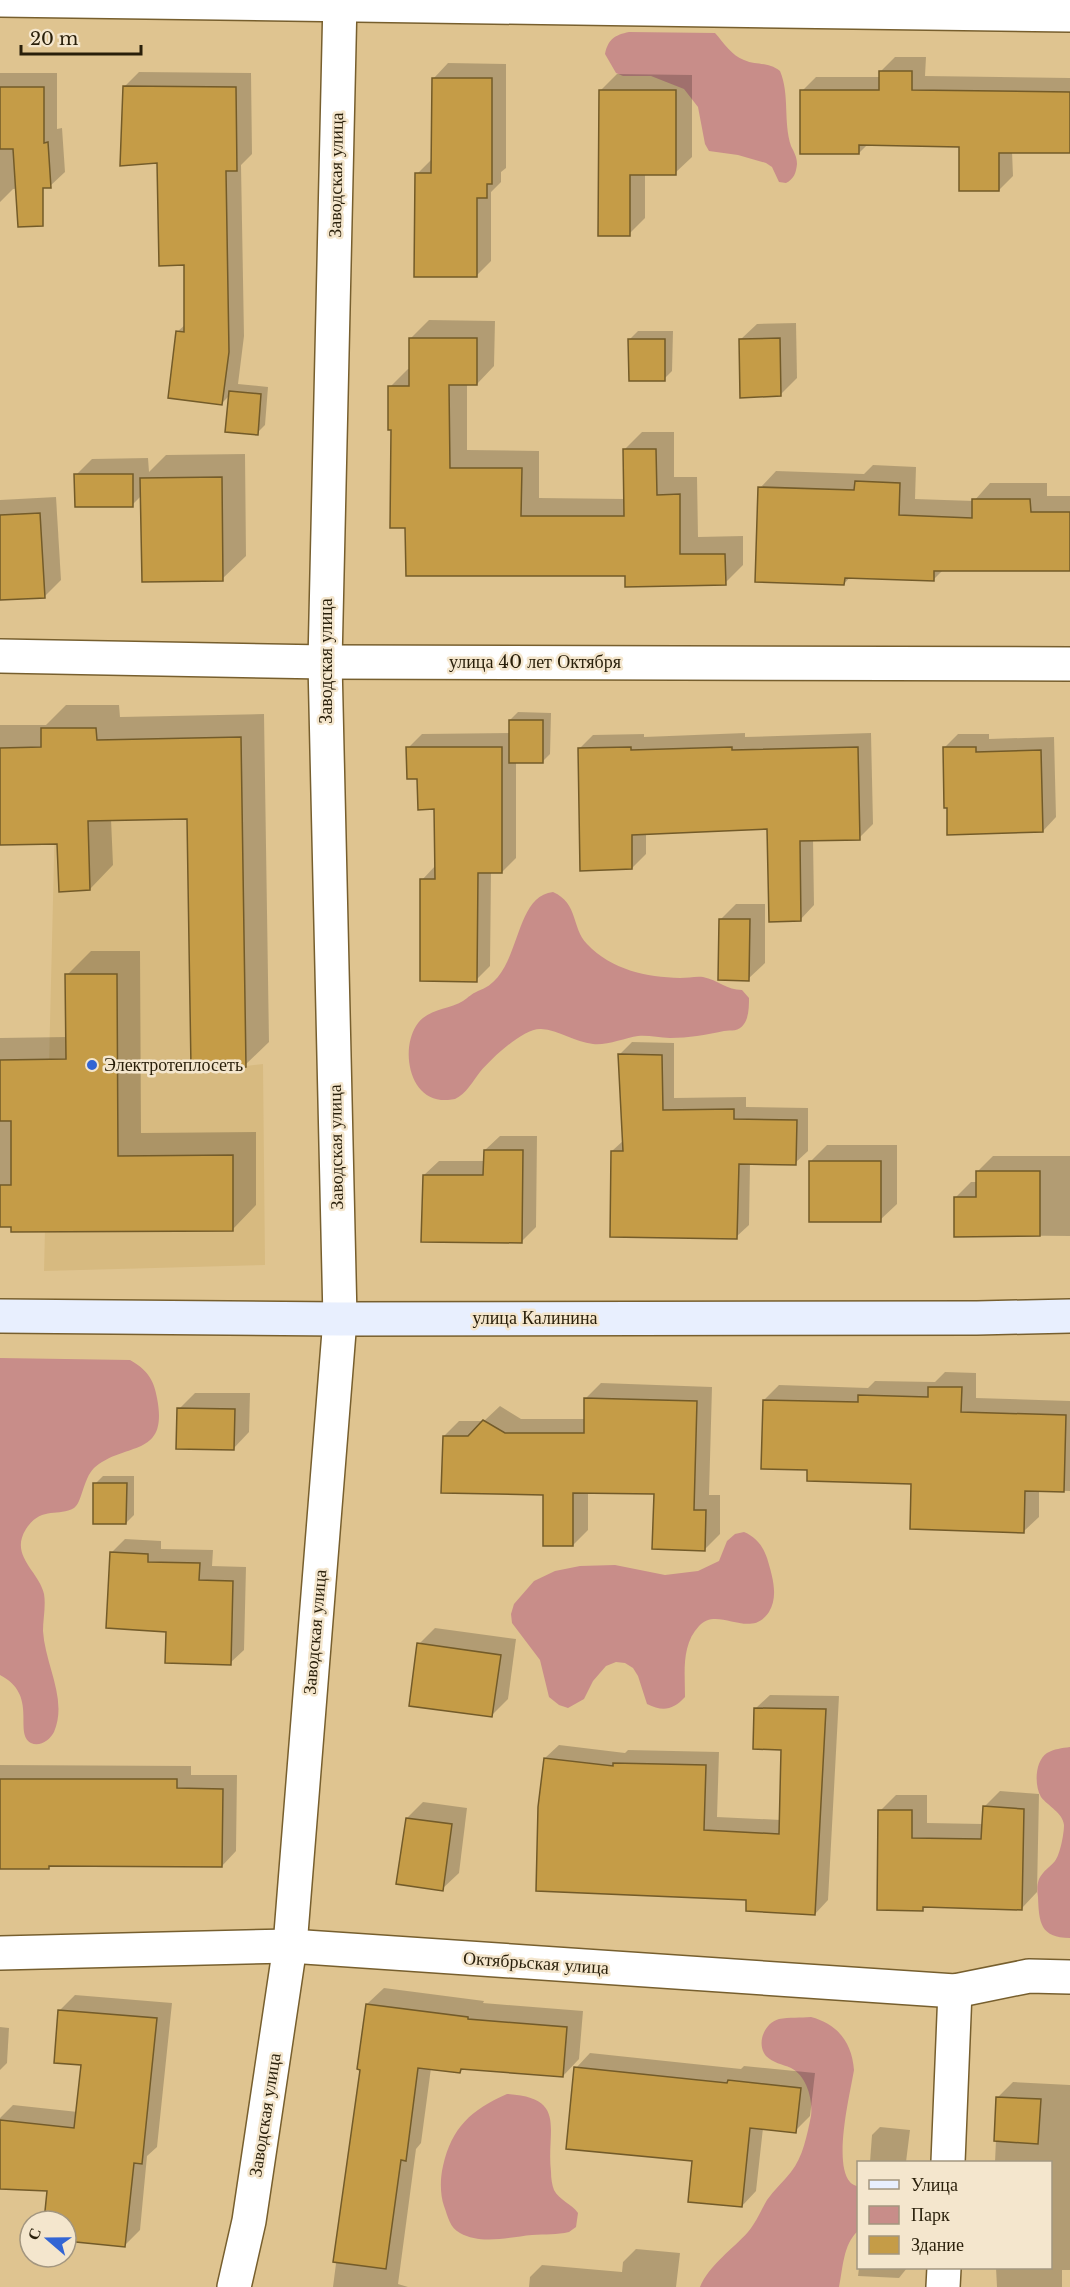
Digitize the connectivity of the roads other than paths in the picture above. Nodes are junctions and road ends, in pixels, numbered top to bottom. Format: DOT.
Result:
graph roads {
  1 [pos="0,0"];
  2 [pos="340,2"];
  3 [pos="1070,15"];
  4 [pos="0,656"];
  5 [pos="325,662"];
  6 [pos="1070,664"];
  7 [pos="0,1316"];
  8 [pos="1070,1316"];
  9 [pos="340,1318"];
  10 [pos="290,1946"];
  11 [pos="0,1953"];
  12 [pos="1070,1977"];
  13 [pos="955,1991"];
  14 [pos="948,2161"];
  15 [pos="944,2269"];
  16 [pos="234,2287"];
  17 [pos="943,2287"];
  1 -- 2 [label="street"];
  2 -- 3 [label="street"];
  2 -- 5 [label="street, Заводская улица"];
  4 -- 5 [label="street, улица 40 лет Октября"];
  5 -- 6 [label="street, улица 40 лет Октября"];
  5 -- 9 [label="street, Заводская улица"];
  7 -- 9 [label="street, улица Калинина"];
  8 -- 9 [label="street, улица Калинина"];
  9 -- 10 [label="street, Заводская улица"];
  10 -- 11 [label="street, Октябрьская улица"];
  10 -- 13 [label="street, Октябрьская улица"];
  10 -- 16 [label="street, Заводская улица"];
  12 -- 13 [label="street, Октябрьская улица"];
  13 -- 14 [label="street"];
  15 -- 17 [label="street"];
}
